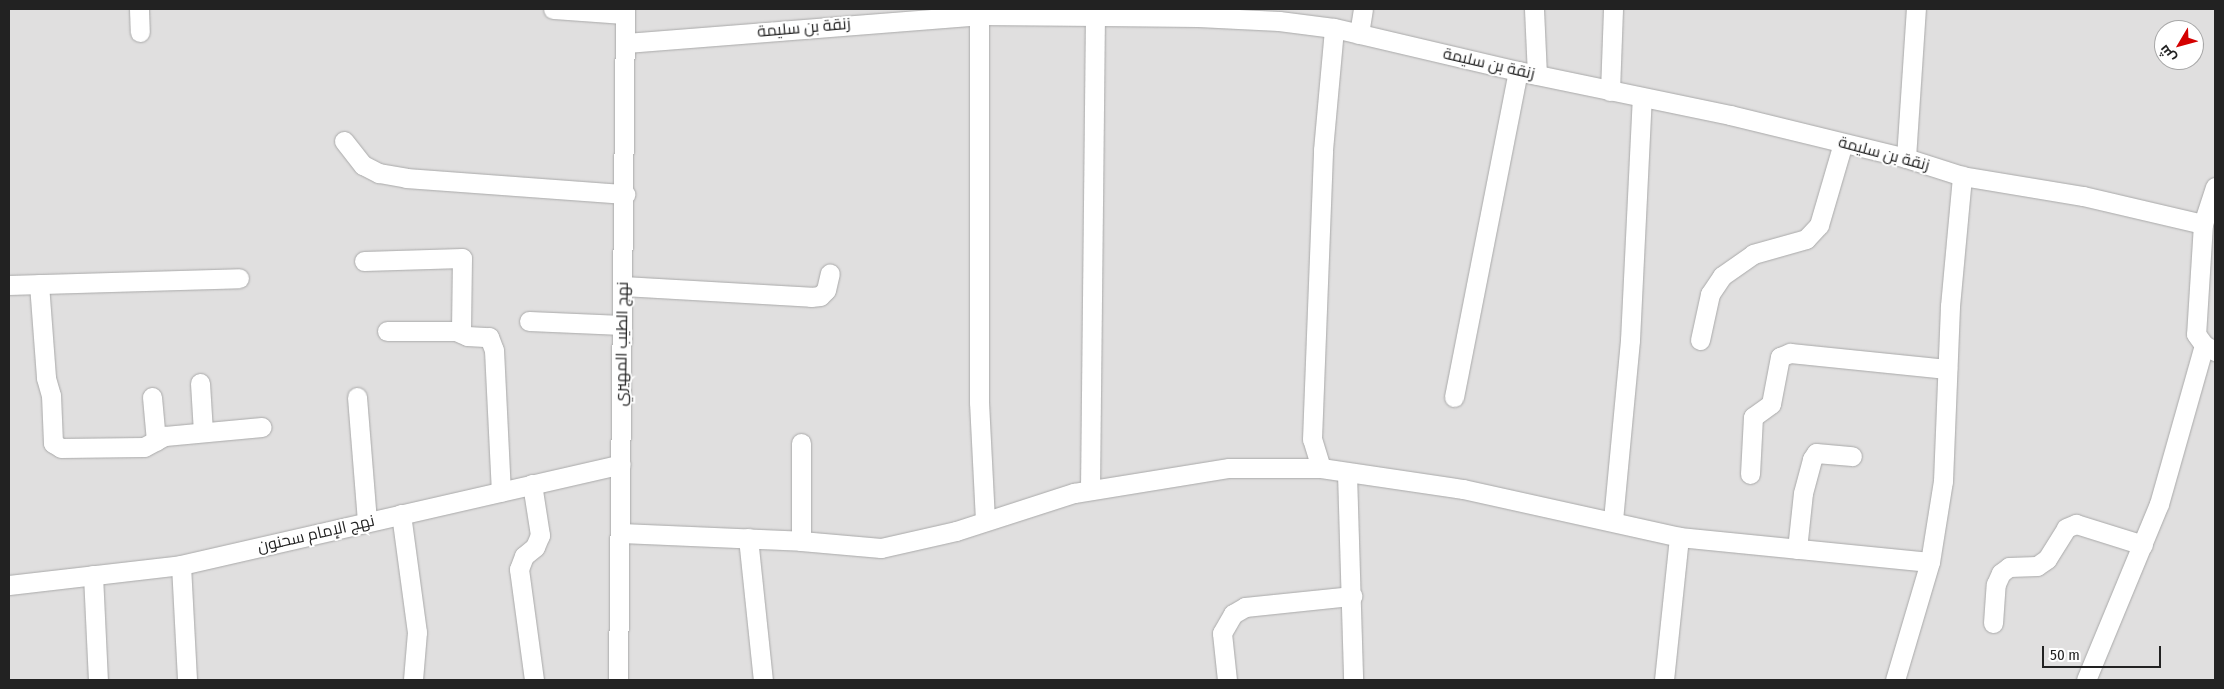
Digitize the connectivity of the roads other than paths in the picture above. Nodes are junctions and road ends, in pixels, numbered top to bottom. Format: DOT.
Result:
graph roads {
  1 [pos="139,9"];
  2 [pos="553,9"];
  3 [pos="1363,9"];
  4 [pos="1534,9"];
  5 [pos="1613,9"];
  6 [pos="1916,9"];
  7 [pos="625,11"];
  8 [pos="1118,13"];
  9 [pos="1199,13"];
  10 [pos="912,14"];
  11 [pos="979,15"];
  12 [pos="1095,16"];
  13 [pos="1334,28"];
  14 [pos="140,32"];
  15 [pos="1359,34"];
  16 [pos="626,43"];
  17 [pos="1518,71"];
  18 [pos="1537,76"];
  19 [pos="1610,91"];
  20 [pos="1642,98"];
  21 [pos="344,141"];
  22 [pos="1843,143"];
  23 [pos="1906,158"];
  24 [pos="1962,176"];
  25 [pos="2215,187"];
  26 [pos="625,194"];
  27 [pos="2203,224"];
  28 [pos="364,261"];
  29 [pos="830,273"];
  30 [pos="239,278"];
  31 [pos="39,284"];
  32 [pos="9,285"];
  33 [pos="623,286"];
  34 [pos="528,321"];
  35 [pos="622,325"];
  36 [pos="387,331"];
  37 [pos="461,333"];
  38 [pos="1700,340"];
  39 [pos="2210,348"];
  40 [pos="1947,369"];
  41 [pos="200,383"];
  42 [pos="152,397"];
  43 [pos="356,397"];
  44 [pos="1454,397"];
  45 [pos="262,427"];
  46 [pos="204,432"];
  47 [pos="156,441"];
  48 [pos="801,443"];
  49 [pos="1852,456"];
  50 [pos="621,464"];
  51 [pos="1321,468"];
  52 [pos="1347,472"];
  53 [pos="1750,474"];
  54 [pos="532,484"];
  55 [pos="1090,490"];
  56 [pos="501,492"];
  57 [pos="401,514"];
  58 [pos="1613,520"];
  59 [pos="984,521"];
  60 [pos="367,522"];
  61 [pos="621,533"];
  62 [pos="1679,537"];
  63 [pos="748,538"];
  64 [pos="801,541"];
  65 [pos="2143,545"];
  66 [pos="1796,550"];
  67 [pos="1930,562"];
  68 [pos="181,565"];
  69 [pos="94,576"];
  70 [pos="9,585"];
  71 [pos="1352,596"];
  72 [pos="1993,623"];
  73 [pos="98,680"];
  74 [pos="187,680"];
  75 [pos="414,680"];
  76 [pos="534,680"];
  77 [pos="618,680"];
  78 [pos="763,680"];
  79 [pos="1227,680"];
  80 [pos="1352,680"];
  81 [pos="1664,680"];
  82 [pos="1895,680"];
  83 [pos="2086,680"];
  1 -- 14 [label="street"];
  2 -- 7 [label="street"];
  3 -- 15 [label="street"];
  4 -- 18 [label="street"];
  5 -- 19 [label="street"];
  6 -- 23 [label="street"];
  7 -- 16 [label="street, نهج الطيب المهيري"];
  8 -- 9 [label="street, زنقة بن سليمة"];
  8 -- 12 [label="street, زنقة بن سليمة"];
  9 -- 13 [label="street, زنقة بن سليمة"];
  10 -- 11 [label="street, زنقة بن سليمة"];
  10 -- 16 [label="street, زنقة بن سليمة"];
  11 -- 12 [label="street, زنقة بن سليمة"];
  11 -- 59 [label="street"];
  12 -- 55 [label="street"];
  13 -- 15 [label="street, زنقة بن سليمة"];
  13 -- 51 [label="street"];
  15 -- 17 [label="street, زنقة بن سليمة"];
  16 -- 26 [label="street, نهج الطيب المهيري"];
  17 -- 18 [label="street, زنقة بن سليمة"];
  17 -- 44 [label="street"];
  18 -- 19 [label="street, زنقة بن سليمة"];
  19 -- 20 [label="street, زنقة بن سليمة"];
  20 -- 22 [label="street, زنقة بن سليمة"];
  20 -- 58 [label="street"];
  21 -- 26 [label="street"];
  22 -- 23 [label="street, زنقة بن سليمة"];
  22 -- 38 [label="street"];
  23 -- 24 [label="street, زنقة بن سليمة"];
  24 -- 27 [label="street, زنقة بن سليمة"];
  24 -- 40 [label="street"];
  25 -- 27 [label="street"];
  26 -- 33 [label="street, نهج الطيب المهيري"];
  27 -- 39 [label="street"];
  28 -- 37 [label="street"];
  29 -- 33 [label="street"];
  30 -- 31 [label="street"];
  31 -- 32 [label="street"];
  31 -- 47 [label="street"];
  33 -- 35 [label="street, نهج الطيب المهيري"];
  34 -- 35 [label="street"];
  35 -- 50 [label="street, نهج الطيب المهيري"];
  36 -- 37 [label="street"];
  37 -- 56 [label="street"];
  39 -- 65 [label="street"];
  40 -- 53 [label="street"];
  40 -- 67 [label="street"];
  41 -- 46 [label="street"];
  42 -- 47 [label="street"];
  43 -- 60 [label="street"];
  45 -- 46 [label="street"];
  46 -- 47 [label="street"];
  48 -- 64 [label="street"];
  49 -- 66 [label="street"];
  50 -- 54 [label="street, نهج الإمام سحنون"];
  50 -- 61 [label="street, نهج الطيب المهيري"];
  51 -- 52 [label="street"];
  51 -- 55 [label="street"];
  52 -- 58 [label="street"];
  52 -- 71 [label="street"];
  54 -- 56 [label="street, نهج الإمام سحنون"];
  54 -- 76 [label="street"];
  55 -- 59 [label="street"];
  56 -- 57 [label="street, نهج الإمام سحنون"];
  57 -- 60 [label="street, نهج الإمام سحنون"];
  57 -- 75 [label="street"];
  58 -- 62 [label="street"];
  59 -- 64 [label="street"];
  60 -- 68 [label="street, نهج الإمام سحنون"];
  61 -- 63 [label="street"];
  61 -- 77 [label="street, نهج الطيب المهيري"];
  62 -- 66 [label="street"];
  62 -- 81 [label="street"];
  63 -- 64 [label="street"];
  63 -- 78 [label="street"];
  65 -- 72 [label="street"];
  65 -- 83 [label="street"];
  66 -- 67 [label="street"];
  67 -- 82 [label="street"];
  68 -- 69 [label="street, نهج الإمام سحنون"];
  68 -- 74 [label="street"];
  69 -- 70 [label="street, نهج الإمام سحنون"];
  69 -- 73 [label="street"];
  71 -- 79 [label="street"];
  71 -- 80 [label="street"];
}
